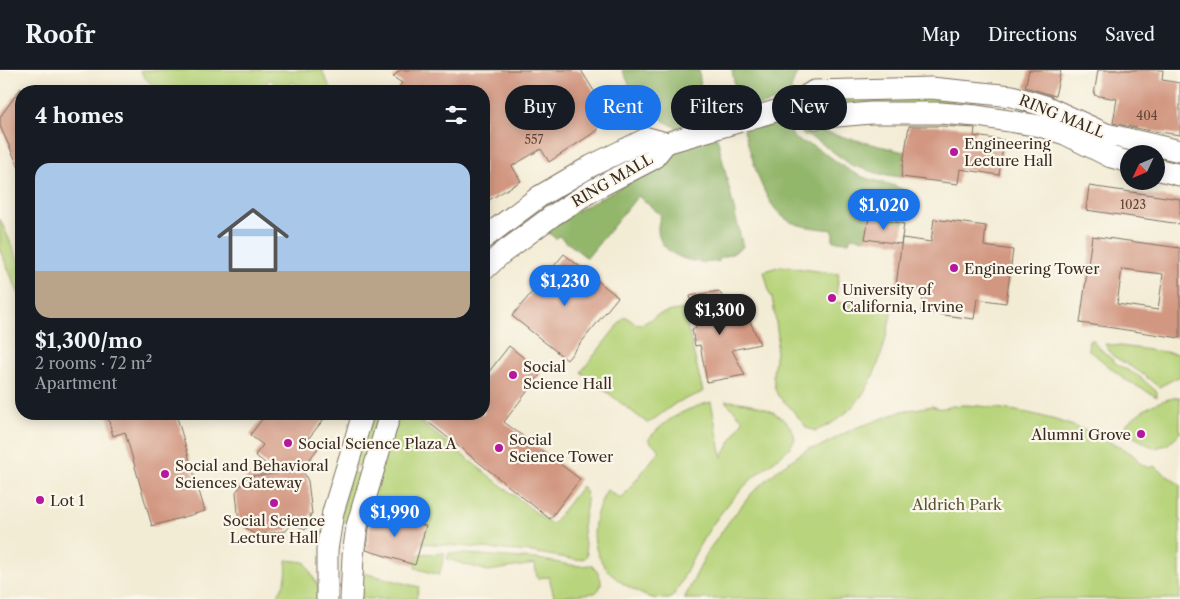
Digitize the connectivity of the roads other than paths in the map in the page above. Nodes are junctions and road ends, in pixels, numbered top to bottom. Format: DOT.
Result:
graph roads {
  1 [pos="847,90"];
  2 [pos="772,112"];
  3 [pos="847,115"];
  4 [pos="675,140"];
  5 [pos="1180,151"];
  6 [pos="1120,160"];
  7 [pos="1165,171"];
  8 [pos="1180,175"];
  9 [pos="490,234"];
  10 [pos="490,264"];
  11 [pos="361,420"];
  12 [pos="388,420"];
  13 [pos="314,547"];
  14 [pos="327,593"];
  15 [pos="352,599"];
  1 -- 5 [label="street, RING MALL"];
  2 -- 4 [label="street"];
  3 -- 6 [label="street, RING MALL"];
  4 -- 9 [label="street, RING MALL"];
  4 -- 10 [label="street, RING MALL"];
  7 -- 8 [label="street"];
  11 -- 14 [label="street"];
  12 -- 15 [label="street"];
  13 -- 14 [label="street"];
}
